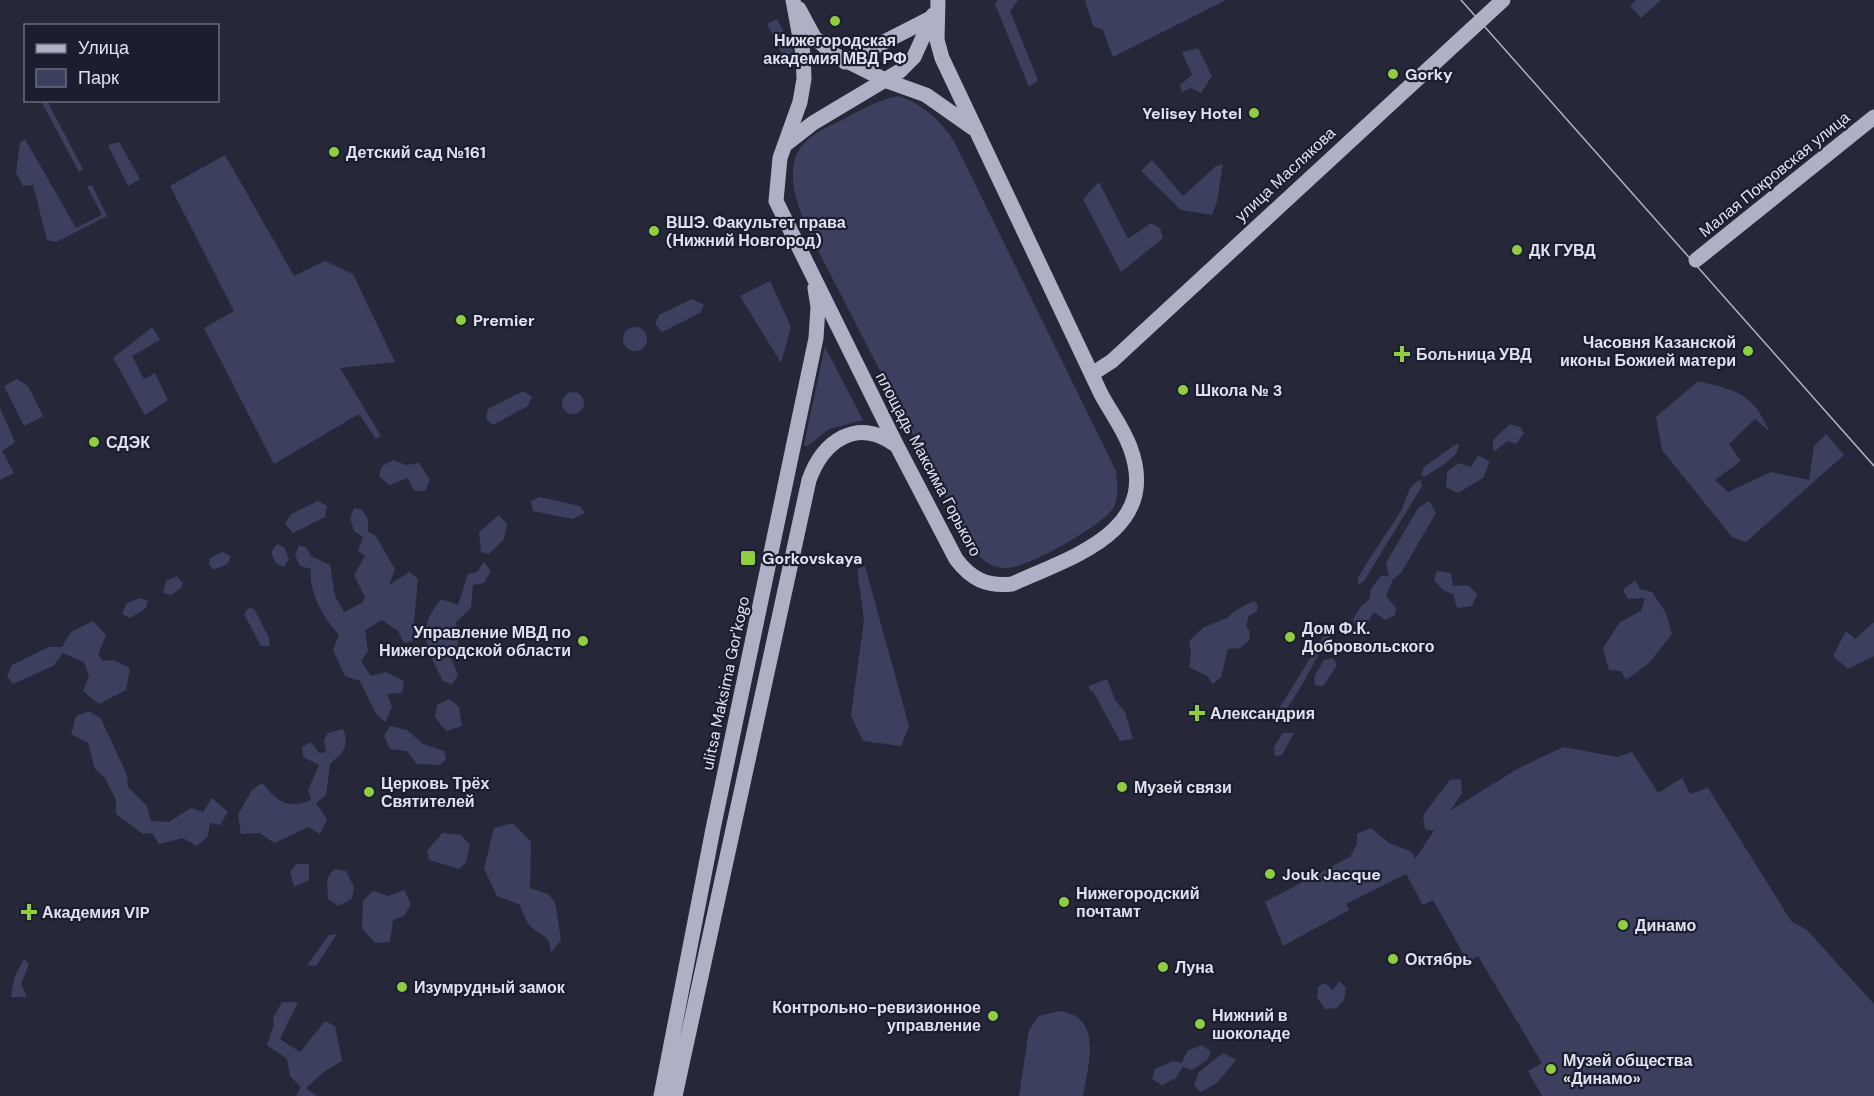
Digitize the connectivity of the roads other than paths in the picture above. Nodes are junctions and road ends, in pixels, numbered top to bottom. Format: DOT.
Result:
graph roads {
  1 [pos="794,0"];
  2 [pos="1503,0"];
  3 [pos="935,8"];
  4 [pos="845,62"];
  5 [pos="887,81"];
  6 [pos="1874,117"];
  7 [pos="975,130"];
  8 [pos="786,144"];
  9 [pos="1696,260"];
  10 [pos="813,276"];
  11 [pos="1092,374"];
  12 [pos="897,446"];
  13 [pos="661,1096"];
  14 [pos="675,1096"];
  1 -- 4 [label="main road, площадь Максима Горького"];
  1 -- 8 [label="main road, площадь Максима Горького"];
  2 -- 11 [label="main road, улица Маслякова"];
  3 -- 4 [label="main road"];
  3 -- 5 [label="main road"];
  3 -- 7 [label="main road, площадь Максима Горького"];
  4 -- 5 [label="main road, площадь Максима Горького"];
  5 -- 7 [label="main road, площадь Максима Горького"];
  5 -- 8 [label="main road"];
  6 -- 9 [label="main road, Малая Покровская улица"];
  7 -- 11 [label="main road, площадь Максима Горького"];
  8 -- 10 [label="main road, площадь Максима Горького"];
  10 -- 12 [label="main road, площадь Максима Горького"];
  10 -- 13 [label="main road, ulitsa Maksima Gor'kogo"];
  11 -- 12 [label="main road, площадь Максима Горького"];
  12 -- 14 [label="main road"];
}
